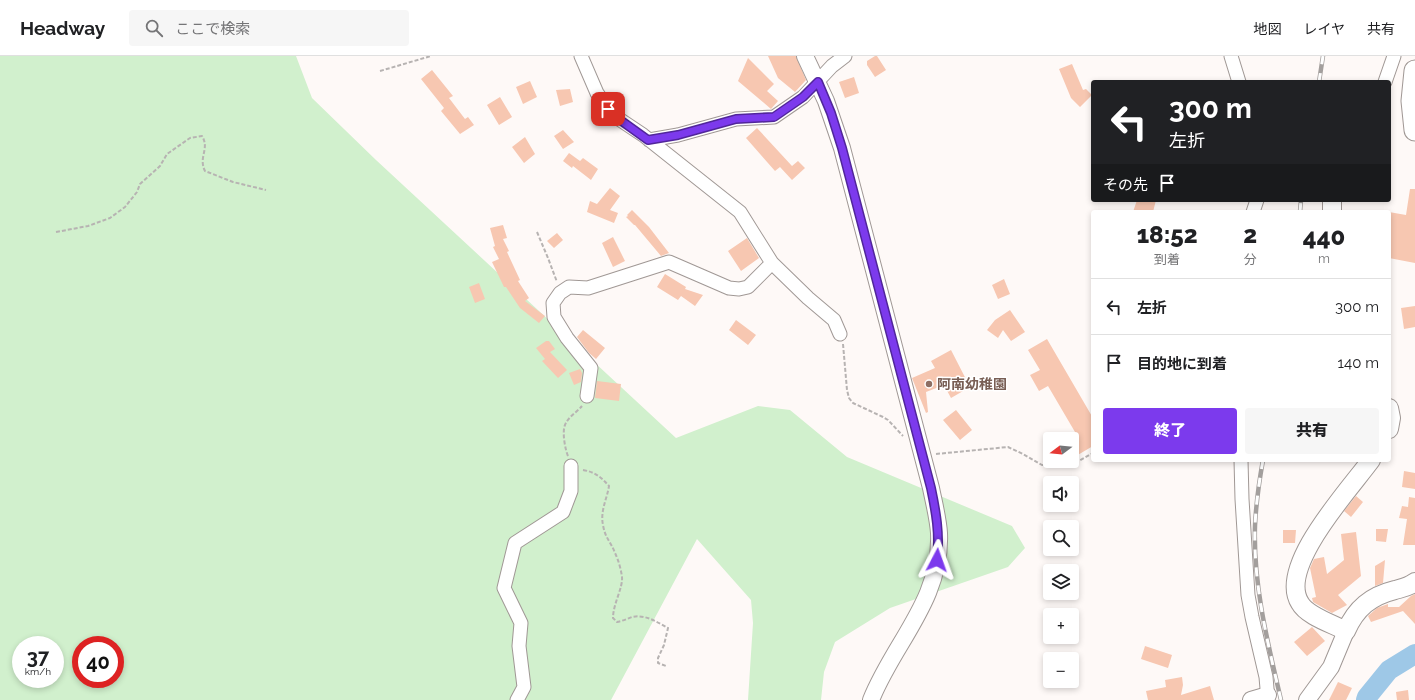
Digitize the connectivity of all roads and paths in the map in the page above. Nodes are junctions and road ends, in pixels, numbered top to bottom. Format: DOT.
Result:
graph roads {
  1 [pos="431,56"];
  2 [pos="581,56"];
  3 [pos="805,56"];
  4 [pos="845,56"];
  5 [pos="1232,56"];
  6 [pos="1394,56"];
  7 [pos="380,71"];
  8 [pos="1415,71"];
  9 [pos="1239,80"];
  10 [pos="1387,80"];
  11 [pos="818,82"];
  12 [pos="1415,130"];
  13 [pos="648,140"];
  14 [pos="266,190"];
  15 [pos="56,232"];
  16 [pos="537,232"];
  17 [pos="772,263"];
  18 [pos="561,293"];
  19 [pos="840,334"];
  20 [pos="587,396"];
  21 [pos="903,436"];
  22 [pos="933,454"];
  23 [pos="1091,454"];
  24 [pos="1241,462"];
  25 [pos="1369,462"];
  26 [pos="571,466"];
  27 [pos="1414,584"];
  28 [pos="1346,631"];
  29 [pos="666,666"];
  30 [pos="1268,698"];
  31 [pos="517,700"];
  32 [pos="871,700"];
  33 [pos="1251,700"];
  34 [pos="1307,700"];
  1 -- 7 [label="path"];
  2 -- 13 [label="street"];
  3 -- 11 [label="street"];
  4 -- 11 [label="street"];
  5 -- 9 [label="street"];
  6 -- 10 [label="street"];
  8 -- 12 [label="highway"];
  11 -- 13 [label="street"];
  11 -- 32 [label="street"];
  13 -- 17 [label="street"];
  14 -- 15 [label="path"];
  16 -- 18 [label="path"];
  17 -- 18 [label="street"];
  17 -- 19 [label="street"];
  18 -- 20 [label="street"];
  19 -- 21 [label="path"];
  20 -- 26 [label="path"];
  22 -- 23 [label="path"];
  24 -- 30 [label="street"];
  25 -- 28 [label="main road"];
  26 -- 29 [label="path"];
  26 -- 31 [label="street"];
  27 -- 28 [label="main road"];
  28 -- 34 [label="street"];
  30 -- 33 [label="street"];
}
